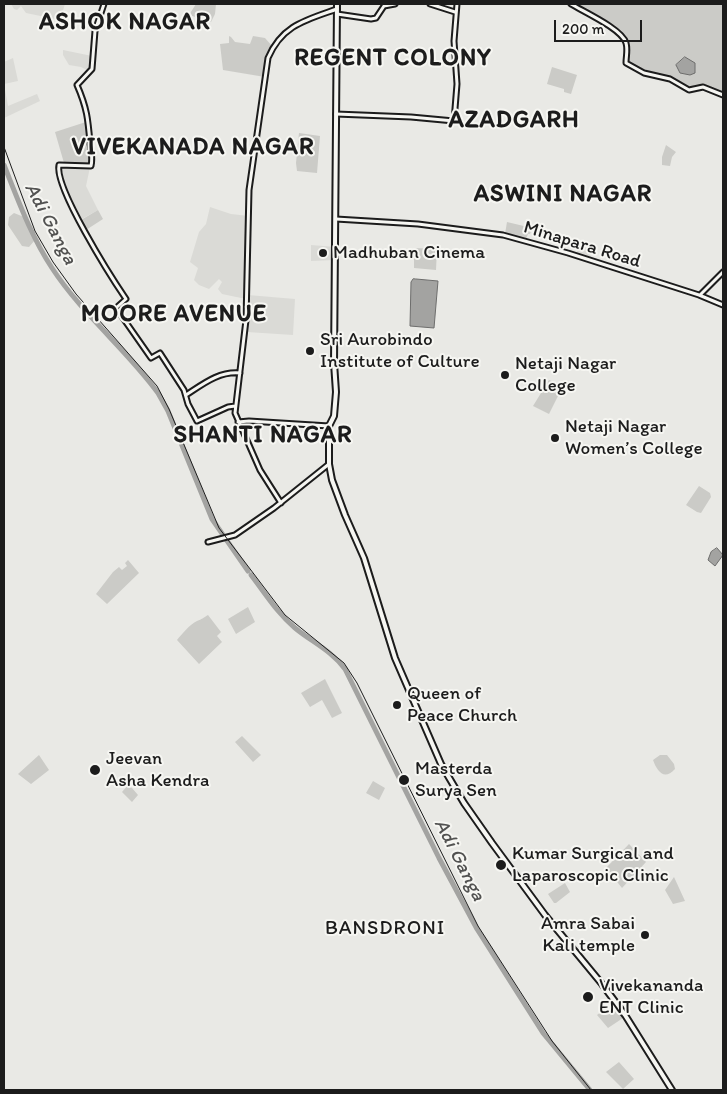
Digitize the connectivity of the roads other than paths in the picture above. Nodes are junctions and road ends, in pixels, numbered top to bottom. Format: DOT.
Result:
graph roads {
  1 [pos="104,4"];
  2 [pos="337,4"];
  3 [pos="395,4"];
  4 [pos="430,4"];
  5 [pos="456,4"];
  6 [pos="571,4"];
  7 [pos="337,12"];
  8 [pos="456,12"];
  9 [pos="723,95"];
  10 [pos="335,114"];
  11 [pos="336,221"];
  12 [pos="723,272"];
  13 [pos="699,295"];
  14 [pos="723,304"];
  15 [pos="240,373"];
  16 [pos="186,395"];
  17 [pos="235,406"];
  18 [pos="238,422"];
  19 [pos="329,426"];
  20 [pos="329,464"];
  21 [pos="281,503"];
  22 [pos="208,542"];
  23 [pos="672,1090"];
  1 -- 16 [label="street"];
  2 -- 7 [label="main road"];
  3 -- 7 [label="street"];
  4 -- 8 [label="street"];
  5 -- 8 [label="street"];
  6 -- 9 [label="street"];
  7 -- 10 [label="main road"];
  7 -- 15 [label="street"];
  8 -- 10 [label="street"];
  10 -- 11 [label="main road"];
  11 -- 13 [label="street, Minapara Road"];
  11 -- 19 [label="main road"];
  12 -- 13 [label="street"];
  13 -- 14 [label="street, Minapara Road"];
  15 -- 16 [label="street"];
  15 -- 17 [label="street"];
  16 -- 17 [label="street"];
  17 -- 18 [label="street"];
  18 -- 19 [label="street"];
  18 -- 21 [label="street"];
  19 -- 20 [label="main road"];
  20 -- 21 [label="street"];
  20 -- 23 [label="main road"];
  21 -- 22 [label="street"];
}
